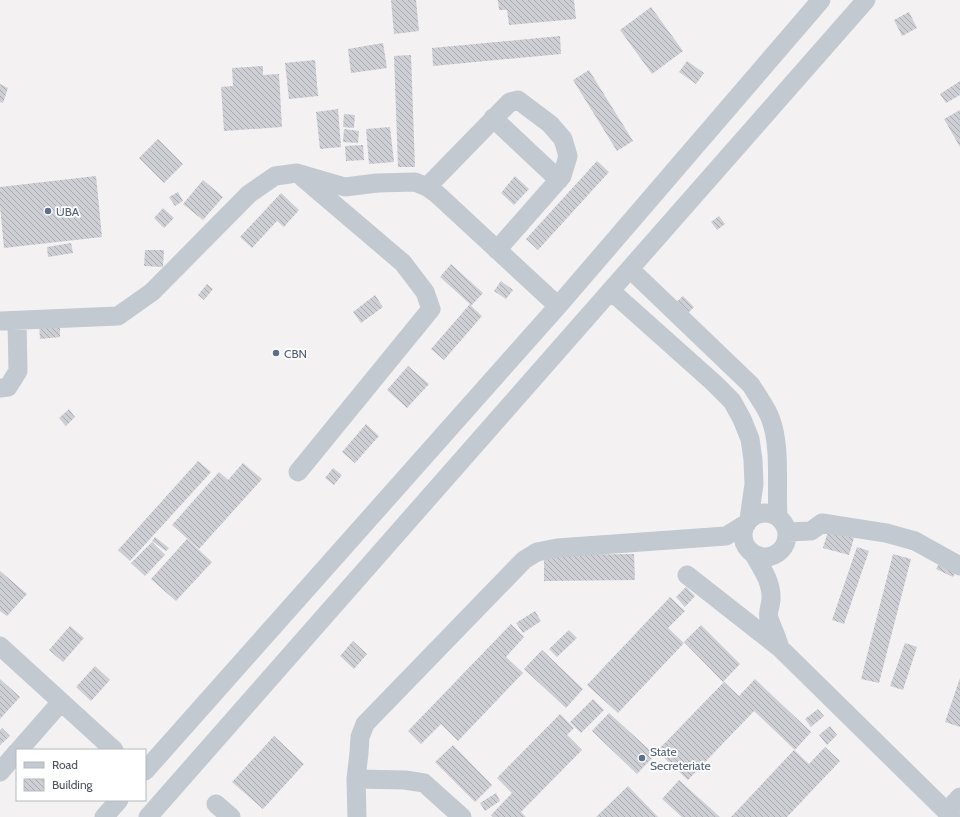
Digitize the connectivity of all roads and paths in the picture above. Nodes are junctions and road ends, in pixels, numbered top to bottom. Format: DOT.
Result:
graph roads {
  1 [pos="822,0"];
  2 [pos="866,0"];
  3 [pos="493,118"];
  4 [pos="297,173"];
  5 [pos="559,180"];
  6 [pos="427,187"];
  7 [pos="497,250"];
  8 [pos="630,269"];
  9 [pos="611,291"];
  10 [pos="558,306"];
  11 [pos="9,321"];
  12 [pos="0,388"];
  13 [pos="298,472"];
  14 [pos="748,521"];
  15 [pos="782,533"];
  16 [pos="726,536"];
  17 [pos="749,549"];
  18 [pos="960,566"];
  19 [pos="687,575"];
  20 [pos="769,585"];
  21 [pos="0,646"];
  22 [pos="780,648"];
  23 [pos="61,702"];
  24 [pos="20,749"];
  25 [pos="113,749"];
  26 [pos="16,753"];
  27 [pos="146,770"];
  28 [pos="0,772"];
  29 [pos="356,779"];
  30 [pos="960,797"];
  31 [pos="118,801"];
  32 [pos="216,804"];
  33 [pos="950,814"];
  34 [pos="104,817"];
  35 [pos="148,817"];
  36 [pos="230,817"];
  37 [pos="357,817"];
  38 [pos="462,817"];
  1 -- 10 [label="street"];
  2 -- 8 [label="street"];
  3 -- 5 [label="street"];
  3 -- 5 [label="street"];
  3 -- 6 [label="street"];
  4 -- 6 [label="street"];
  4 -- 11 [label="street"];
  4 -- 13 [label="street"];
  5 -- 7 [label="street"];
  6 -- 7 [label="street"];
  7 -- 10 [label="street"];
  8 -- 9 [label="street"];
  8 -- 15 [label="street"];
  9 -- 14 [label="street"];
  9 -- 35 [label="street"];
  10 -- 27 [label="street"];
  11 -- 12 [label="street"];
  14 -- 15 [label="street"];
  14 -- 16 [label="street"];
  14 -- 17 [label="street"];
  15 -- 17 [label="street"];
  15 -- 18 [label="street"];
  15 -- 20 [label="street"];
  16 -- 17 [label="street"];
  16 -- 29 [label="street"];
  17 -- 20 [label="street"];
  19 -- 22 [label="street"];
  20 -- 22 [label="street"];
  21 -- 23 [label="street"];
  22 -- 33 [label="street"];
  23 -- 24 [label="street"];
  23 -- 25 [label="street"];
  26 -- 28 [label="street"];
  29 -- 37 [label="street"];
  29 -- 38 [label="street"];
  30 -- 33 [label="street"];
  31 -- 34 [label="street"];
  32 -- 36 [label="street"];
}
